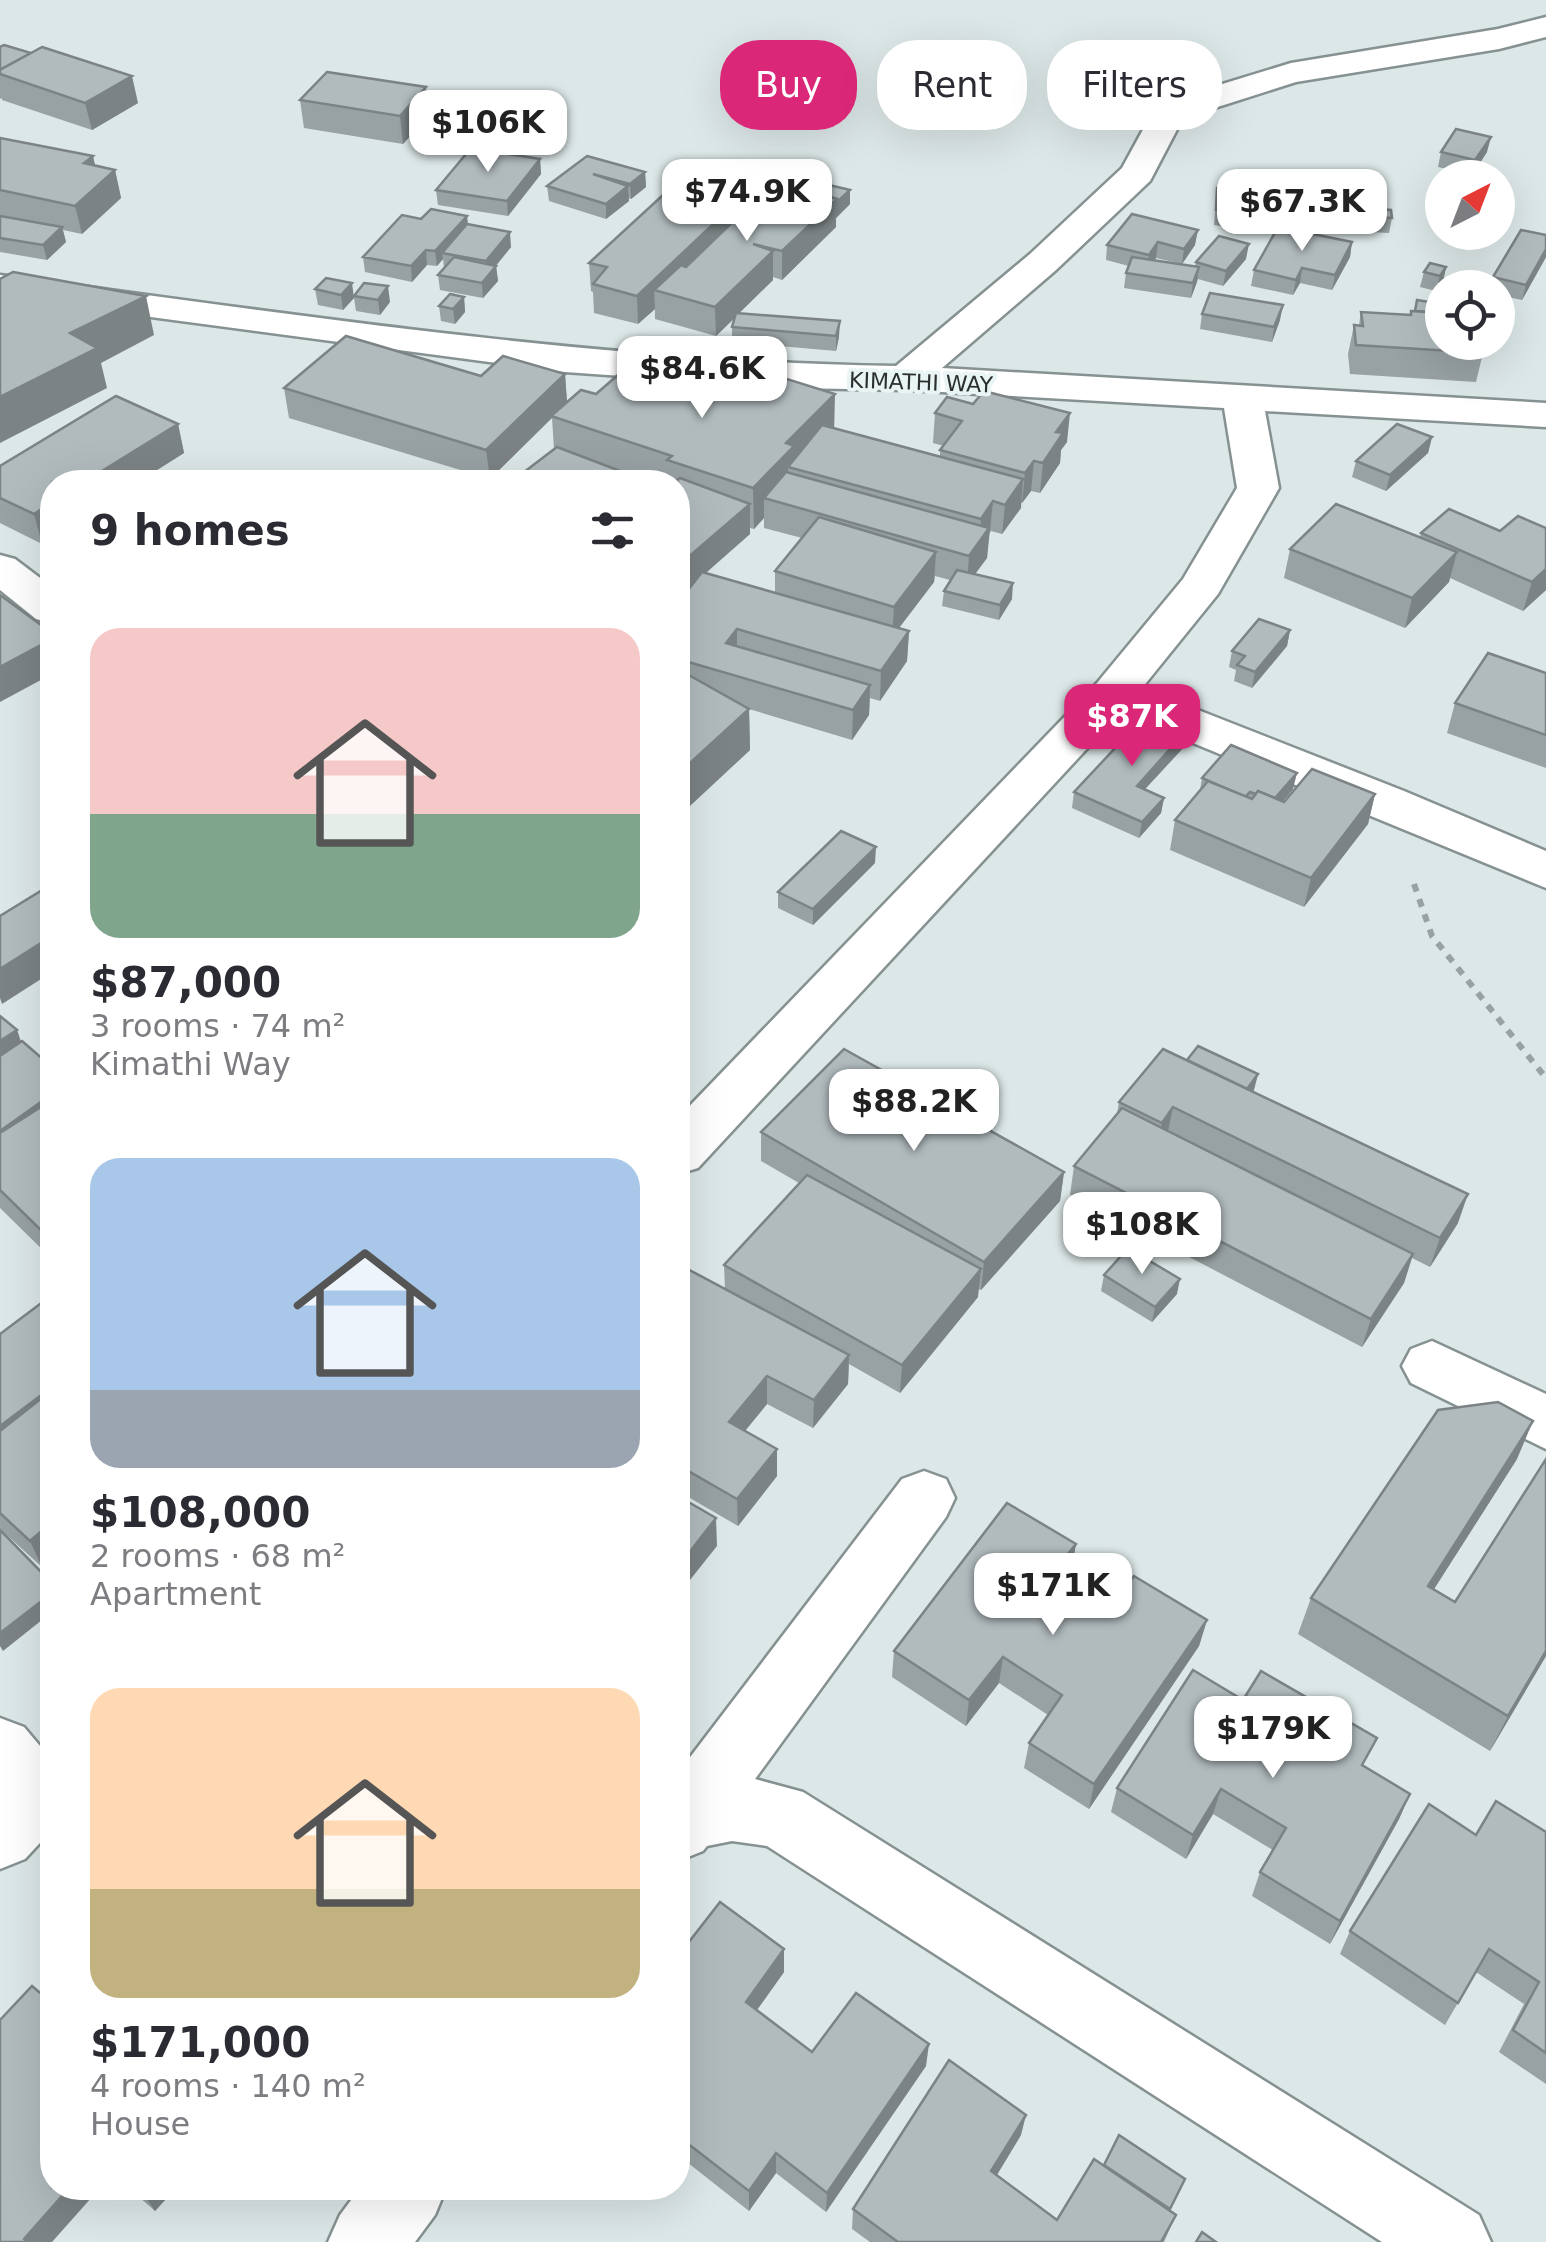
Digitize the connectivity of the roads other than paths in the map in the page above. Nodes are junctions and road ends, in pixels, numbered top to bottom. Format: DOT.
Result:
graph roads {
  1 [pos="1546,28"];
  2 [pos="0,286"];
  3 [pos="906,378"];
  4 [pos="1243,400"];
  5 [pos="1546,414"];
  6 [pos="0,568"];
  7 [pos="40,599"];
  8 [pos="1113,692"];
  9 [pos="1546,871"];
  10 [pos="690,1131"];
  11 [pos="1432,1366"];
  12 [pos="1546,1423"];
  13 [pos="924,1498"];
  14 [pos="690,1810"];
  15 [pos="690,1820"];
  16 [pos="399,2200"];
  17 [pos="367,2242"];
  18 [pos="1452,2242"];
  1 -- 3 [label="street"];
  2 -- 3 [label="street, KIMATHI WAY"];
  3 -- 4 [label="street, KIMATHI WAY"];
  4 -- 5 [label="street, KIMATHI WAY"];
  4 -- 8 [label="street"];
  6 -- 7 [label="street"];
  8 -- 9 [label="street"];
  8 -- 10 [label="street"];
  11 -- 12 [label="street"];
  13 -- 14 [label="street"];
  15 -- 18 [label="street"];
  16 -- 17 [label="street"];
}
